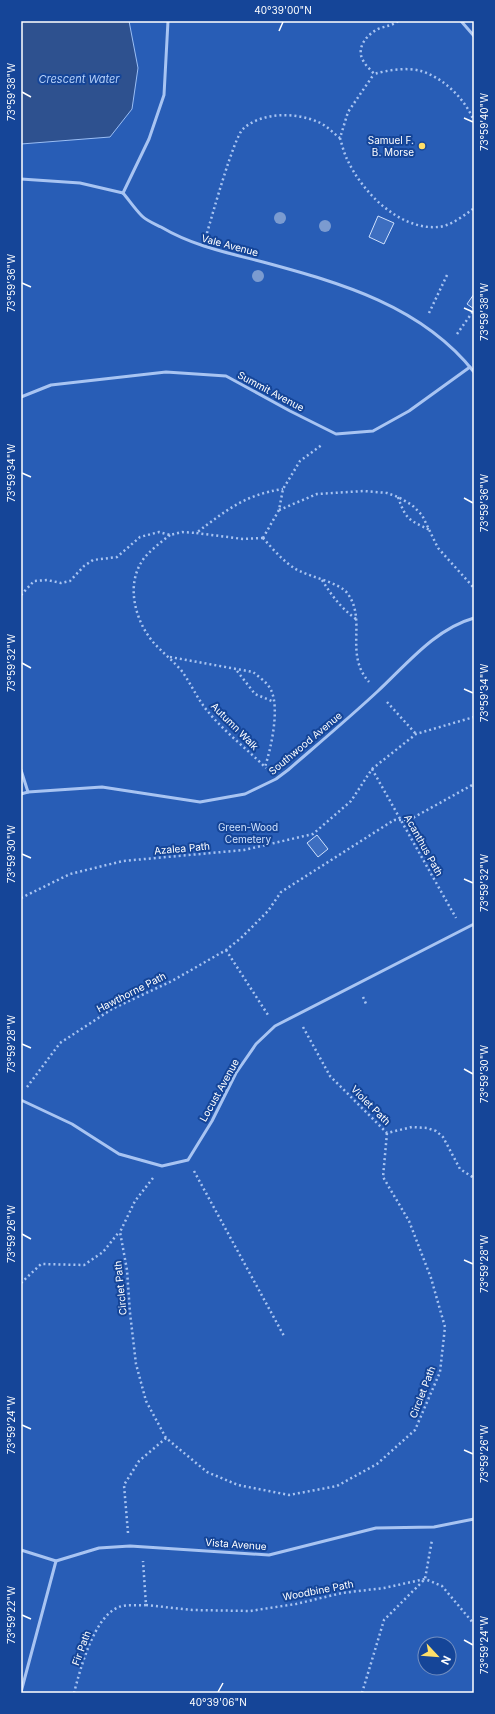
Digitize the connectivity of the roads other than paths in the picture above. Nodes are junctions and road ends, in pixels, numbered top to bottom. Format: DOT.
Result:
graph roads {
  1 [pos="168,21"];
  2 [pos="461,21"];
  3 [pos="474,36"];
  4 [pos="21,179"];
  5 [pos="123,193"];
  6 [pos="470,367"];
  7 [pos="474,372"];
  8 [pos="21,397"];
  9 [pos="474,618"];
  10 [pos="21,770"];
  11 [pos="28,792"];
  12 [pos="21,794"];
  13 [pos="474,924"];
  14 [pos="21,1100"];
  15 [pos="474,1519"];
  16 [pos="21,1550"];
  17 [pos="56,1561"];
  18 [pos="21,1692"];
  1 -- 5 [label="lane"];
  2 -- 3 [label="lane"];
  4 -- 5 [label="lane"];
  5 -- 6 [label="lane, Vale Avenue"];
  6 -- 7 [label="lane, Vale Avenue"];
  6 -- 8 [label="lane, Summit Avenue"];
  9 -- 11 [label="lane, Southwood Avenue"];
  10 -- 11 [label="lane"];
  11 -- 12 [label="lane, Southwood Avenue"];
  13 -- 14 [label="lane, Locust Avenue"];
  15 -- 17 [label="lane, Vista Avenue"];
  16 -- 17 [label="lane"];
  17 -- 18 [label="lane"];
}
